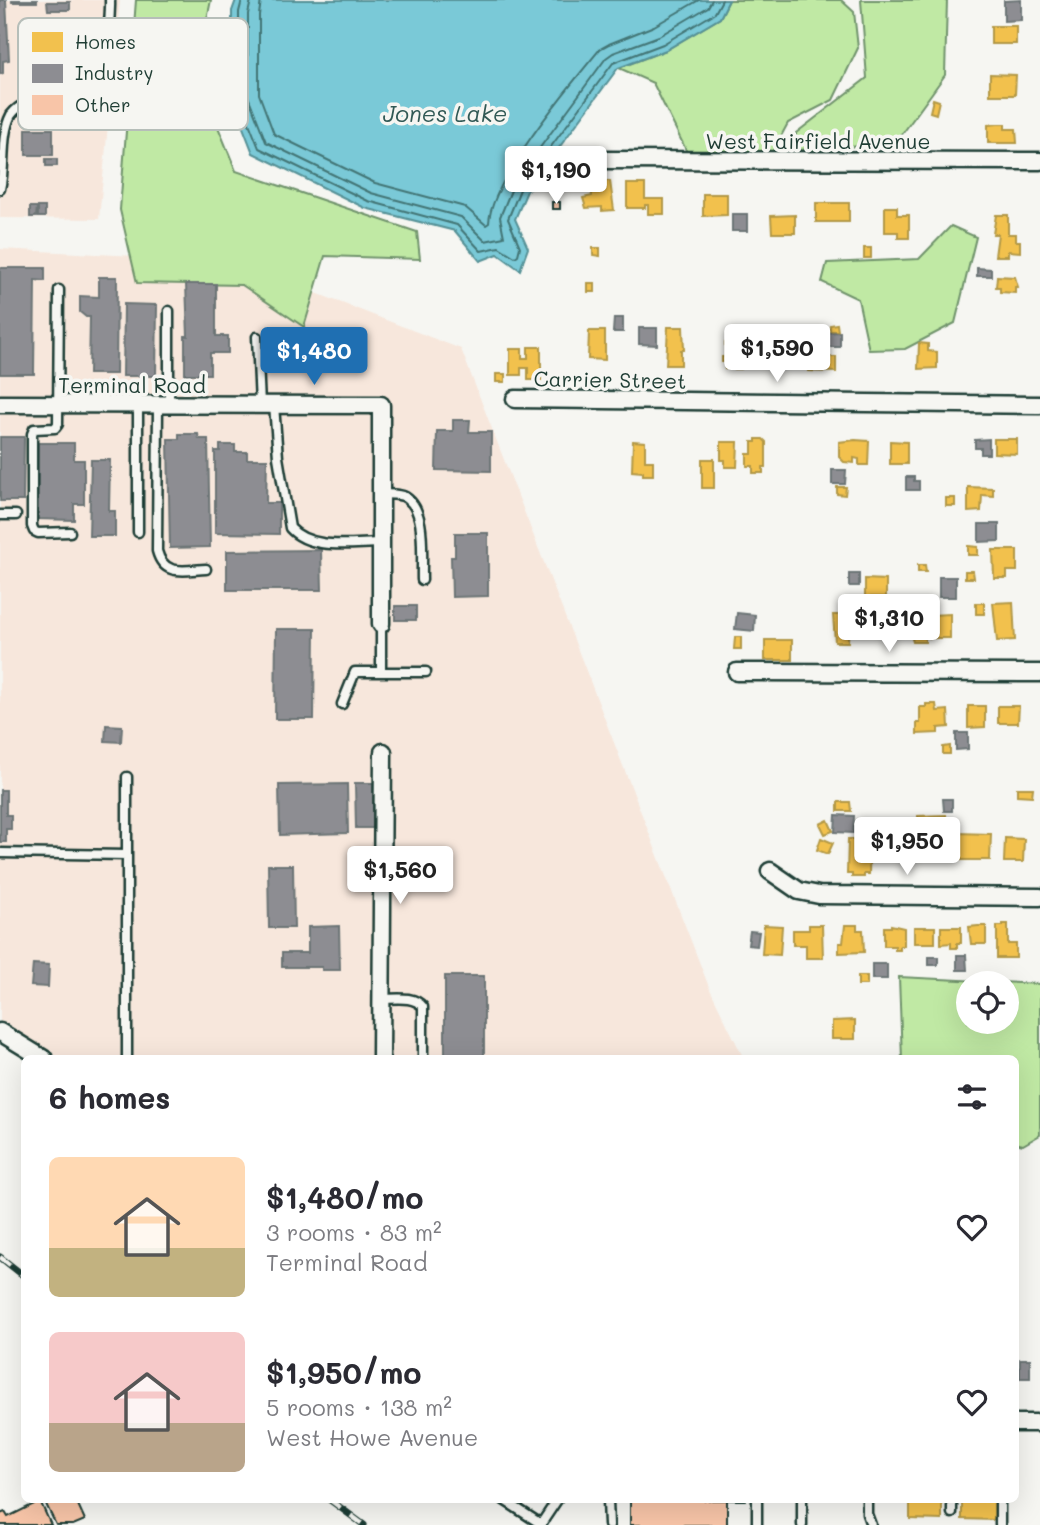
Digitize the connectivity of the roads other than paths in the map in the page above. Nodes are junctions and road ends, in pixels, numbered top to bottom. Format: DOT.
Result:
graph roads {
  1 [pos="110,0"];
  2 [pos="108,18"];
  3 [pos="18,107"];
  4 [pos="597,160"];
  5 [pos="1040,161"];
  6 [pos="0,189"];
  7 [pos="59,290"];
  8 [pos="169,311"];
  9 [pos="257,337"];
  10 [pos="515,400"];
  11 [pos="0,404"];
  12 [pos="57,404"];
  13 [pos="138,405"];
  14 [pos="163,405"];
  15 [pos="267,405"];
  16 [pos="1040,405"];
  17 [pos="381,494"];
  18 [pos="0,515"];
  19 [pos="16,515"];
  20 [pos="70,532"];
  21 [pos="138,532"];
  22 [pos="381,543"];
  23 [pos="206,569"];
  24 [pos="422,580"];
  25 [pos="381,624"];
  26 [pos="381,672"];
  27 [pos="426,672"];
  28 [pos="737,672"];
  29 [pos="1040,673"];
  30 [pos="342,704"];
  31 [pos="383,752"];
  32 [pos="127,777"];
  33 [pos="0,853"];
  34 [pos="127,855"];
  35 [pos="770,871"];
  36 [pos="1040,897"];
  37 [pos="381,999"];
  38 [pos="0,1032"];
  39 [pos="37,1055"];
  40 [pos="127,1055"];
  41 [pos="381,1055"];
  42 [pos="423,1055"];
  43 [pos="1019,1423"];
  44 [pos="1040,1423"];
  45 [pos="509,1503"];
  46 [pos="555,1503"];
  47 [pos="608,1503"];
  48 [pos="757,1503"];
  49 [pos="802,1503"];
  50 [pos="867,1503"];
  51 [pos="952,1503"];
  52 [pos="1000,1503"];
  53 [pos="952,1513"];
  54 [pos="609,1525"];
  55 [pos="757,1525"];
  56 [pos="802,1525"];
  57 [pos="871,1525"];
  58 [pos="1000,1525"];
  1 -- 2 [label="lane"];
  3 -- 6 [label="lane"];
  4 -- 5 [label="street, West Fairfield Avenue"];
  7 -- 12 [label="lane"];
  8 -- 14 [label="lane"];
  9 -- 15 [label="lane"];
  10 -- 16 [label="street, Carrier Street"];
  11 -- 12 [label="street, Terminal Road"];
  12 -- 13 [label="street, Terminal Road"];
  12 -- 20 [label="lane"];
  13 -- 14 [label="street, Terminal Road"];
  13 -- 21 [label="lane"];
  14 -- 15 [label="street, Terminal Road"];
  14 -- 23 [label="lane"];
  15 -- 17 [label="street, Terminal Road"];
  15 -- 22 [label="lane"];
  17 -- 22 [label="street, Terminal Road"];
  17 -- 24 [label="lane"];
  18 -- 19 [label="lane"];
  22 -- 25 [label="street, Terminal Road"];
  25 -- 26 [label="lane"];
  26 -- 27 [label="lane"];
  26 -- 30 [label="lane"];
  28 -- 29 [label="street"];
  31 -- 37 [label="street"];
  32 -- 34 [label="lane"];
  33 -- 34 [label="lane"];
  34 -- 40 [label="lane"];
  35 -- 36 [label="street"];
  37 -- 41 [label="street"];
  37 -- 42 [label="lane"];
  38 -- 39 [label="street"];
  43 -- 44 [label="street"];
  45 -- 46 [label="lane"];
  47 -- 54 [label="lane"];
  48 -- 55 [label="lane"];
  49 -- 56 [label="lane"];
  50 -- 57 [label="lane"];
  51 -- 53 [label="lane"];
  52 -- 58 [label="lane"];
}
